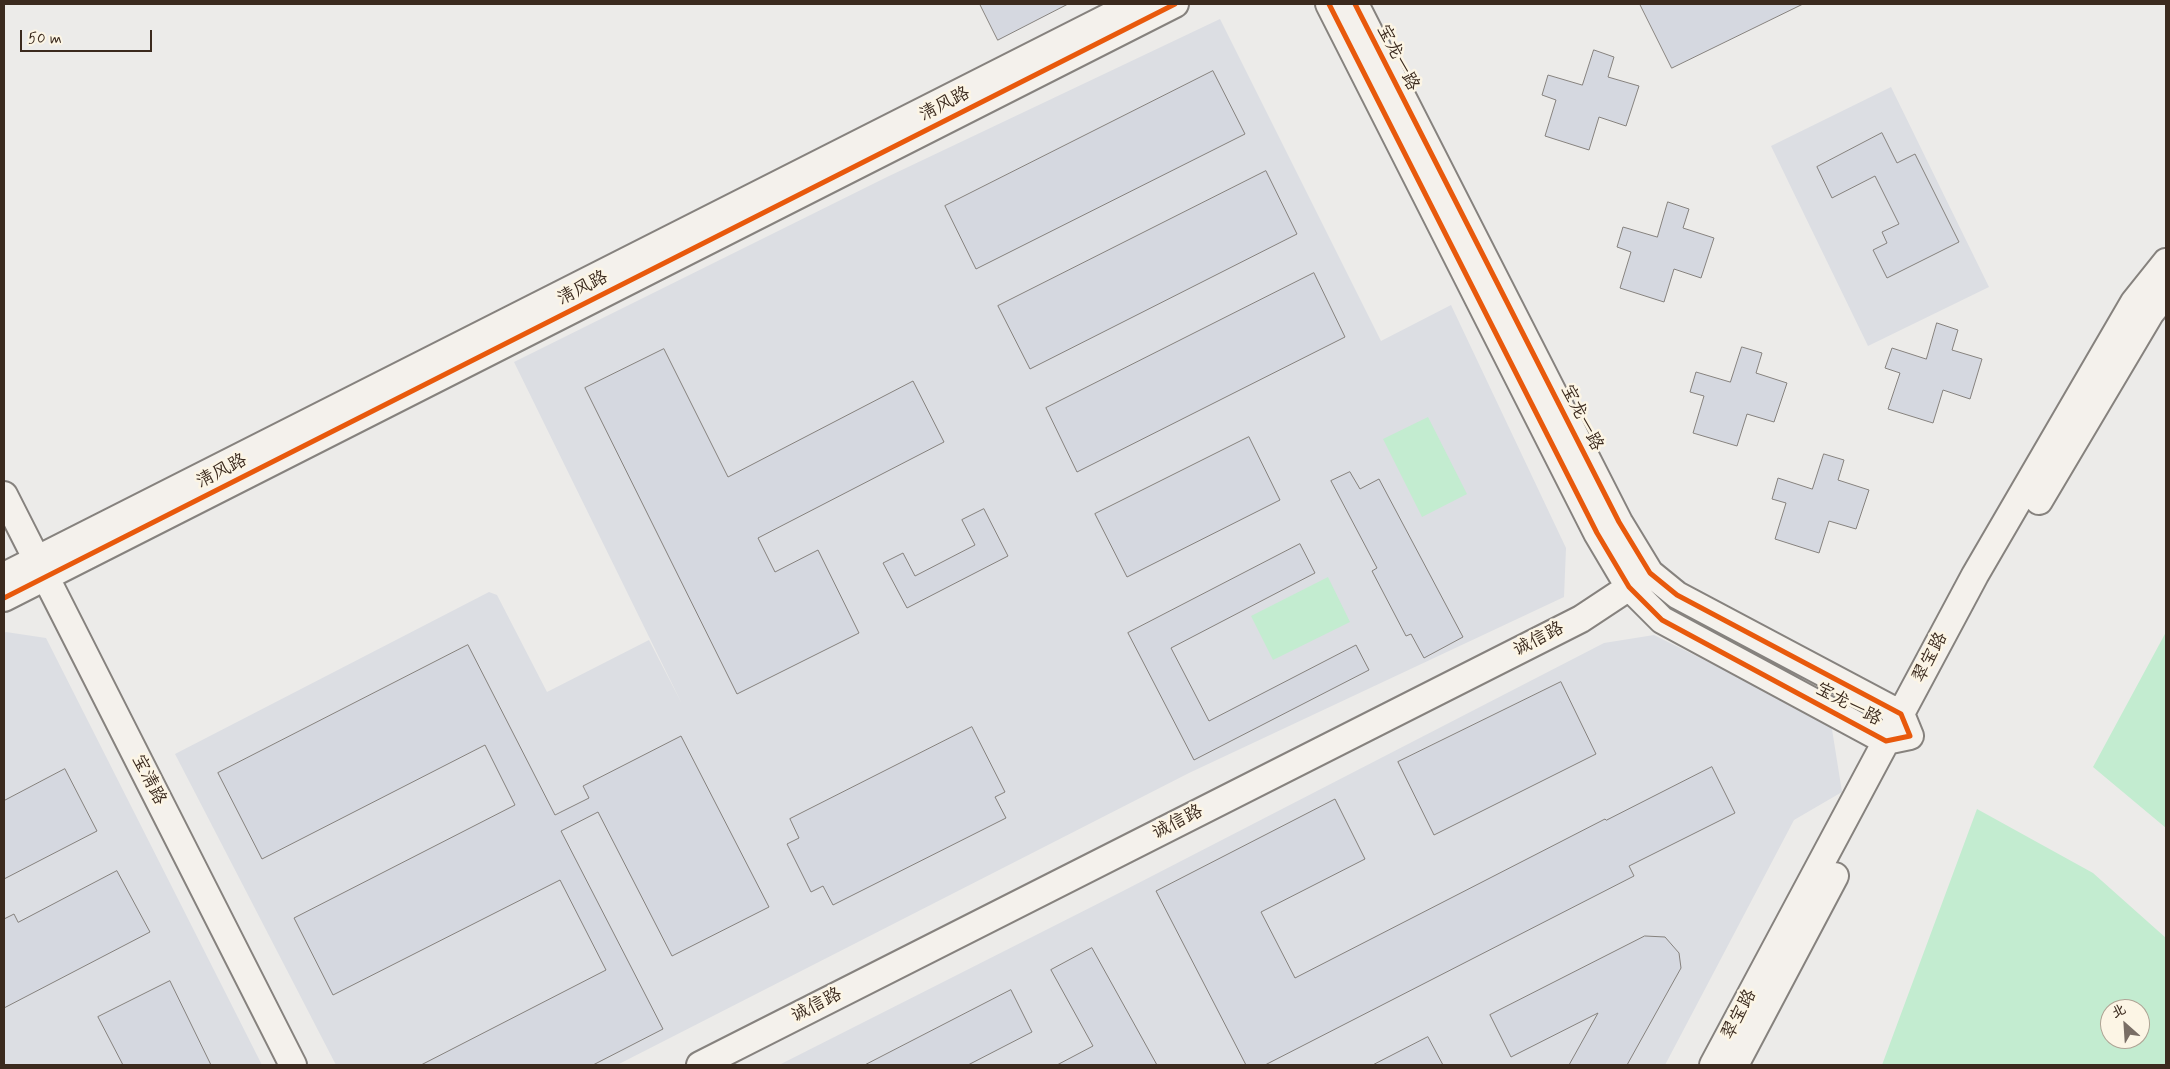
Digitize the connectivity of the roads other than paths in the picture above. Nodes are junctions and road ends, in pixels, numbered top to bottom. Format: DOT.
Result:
graph roads {
  1 [pos="1134,4"];
  2 [pos="1176,4"];
  3 [pos="1329,4"];
  4 [pos="1355,4"];
  5 [pos="2166,262"];
  6 [pos="2166,294"];
  7 [pos="4,495"];
  8 [pos="41,568"];
  9 [pos="1650,572"];
  10 [pos="4,576"];
  11 [pos="1629,587"];
  12 [pos="4,598"];
  13 [pos="1899,730"];
  14 [pos="293,1065"];
  15 [pos="700,1065"];
  16 [pos="1713,1065"];
  17 [pos="1735,1065"];
  1 -- 8 [label="street, 清风路"];
  2 -- 8 [label="street, 清风路"];
  3 -- 11 [label="street, 宝龙一路"];
  4 -- 9 [label="street, 宝龙一路"];
  5 -- 13 [label="street, 翠宝路"];
  6 -- 13 [label="street, 翠宝路"];
  7 -- 8 [label="street, 宝清路"];
  8 -- 10 [label="street, 清风路"];
  8 -- 12 [label="street, 清风路"];
  8 -- 14 [label="street, 宝清路"];
  9 -- 11 [label="street, 诚信路"];
  9 -- 13 [label="street, 宝龙一路"];
  11 -- 13 [label="street, 宝龙一路"];
  11 -- 15 [label="street, 诚信路"];
  13 -- 16 [label="street, 翠宝路"];
  13 -- 17 [label="street, 翠宝路"];
}
